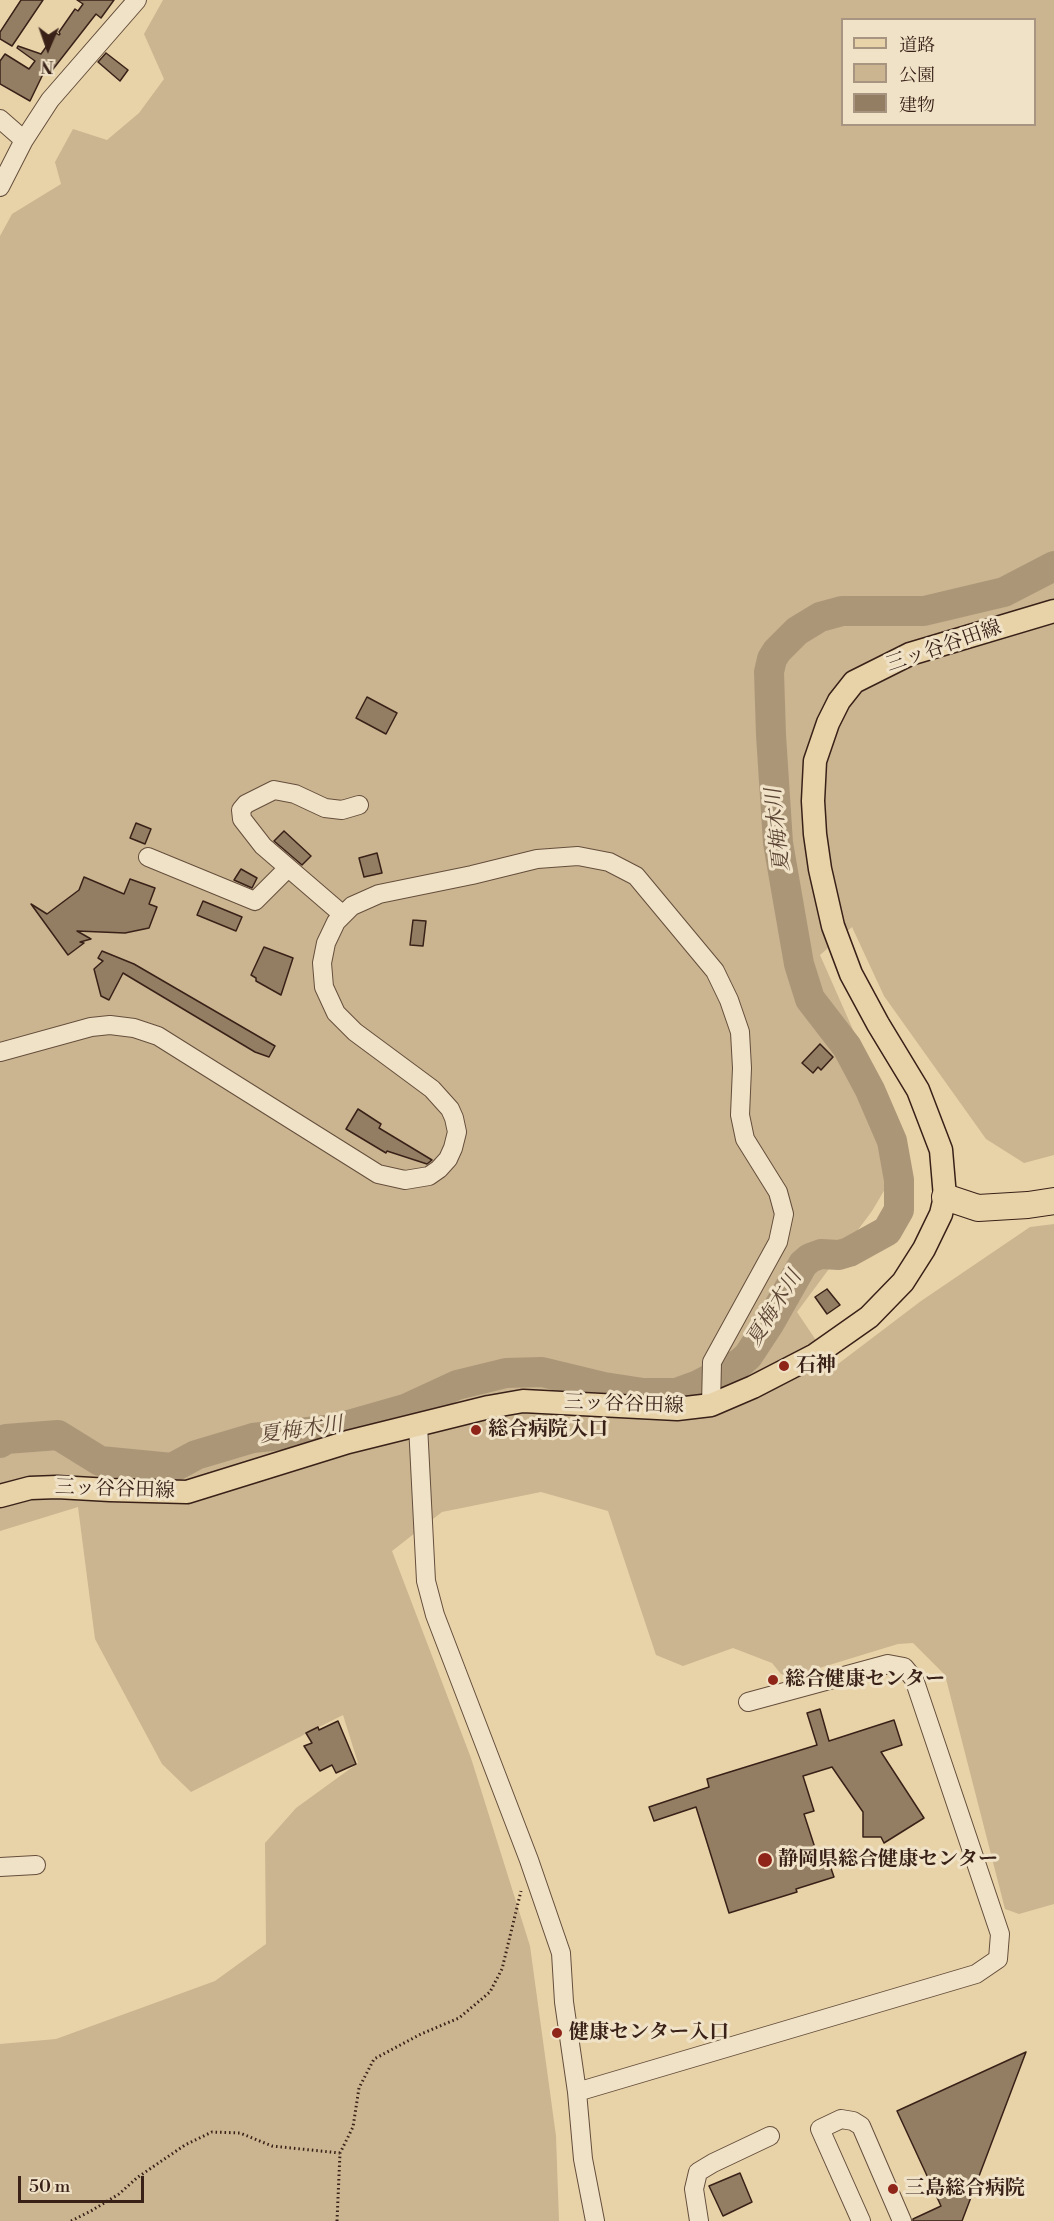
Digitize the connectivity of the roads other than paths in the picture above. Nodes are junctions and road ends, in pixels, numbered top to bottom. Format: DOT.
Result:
graph roads {
  1 [pos="137,0"];
  2 [pos="0,119"];
  3 [pos="24,140"];
  4 [pos="0,188"];
  5 [pos="1054,611"];
  6 [pos="358,805"];
  7 [pos="148,857"];
  8 [pos="287,869"];
  9 [pos="342,914"];
  10 [pos="0,1052"];
  11 [pos="1054,1184"];
  12 [pos="945,1197"];
  13 [pos="1054,1201"];
  14 [pos="712,1402"];
  15 [pos="418,1425"];
  16 [pos="0,1496"];
  17 [pos="748,1702"];
  18 [pos="36,1865"];
  19 [pos="0,1867"];
  20 [pos="577,2092"];
  21 [pos="770,2136"];
  22 [pos="593,2218"];
  23 [pos="699,2221"];
  24 [pos="861,2221"];
  25 [pos="902,2221"];
  1 -- 3 [label="street"];
  2 -- 3 [label="street"];
  3 -- 4 [label="street"];
  5 -- 12 [label="main road, 三ッ谷谷田線"];
  6 -- 8 [label="street"];
  7 -- 8 [label="street"];
  8 -- 9 [label="street"];
  9 -- 10 [label="street"];
  9 -- 14 [label="street"];
  11 -- 12 [label="highway"];
  12 -- 13 [label="highway"];
  12 -- 14 [label="main road, 三ッ谷谷田線"];
  14 -- 15 [label="main road, 三ッ谷谷田線"];
  15 -- 16 [label="main road, 三ッ谷谷田線"];
  15 -- 20 [label="street"];
  17 -- 20 [label="street"];
  18 -- 19 [label="street"];
  20 -- 22 [label="street"];
  21 -- 23 [label="street"];
  24 -- 25 [label="street"];
}
